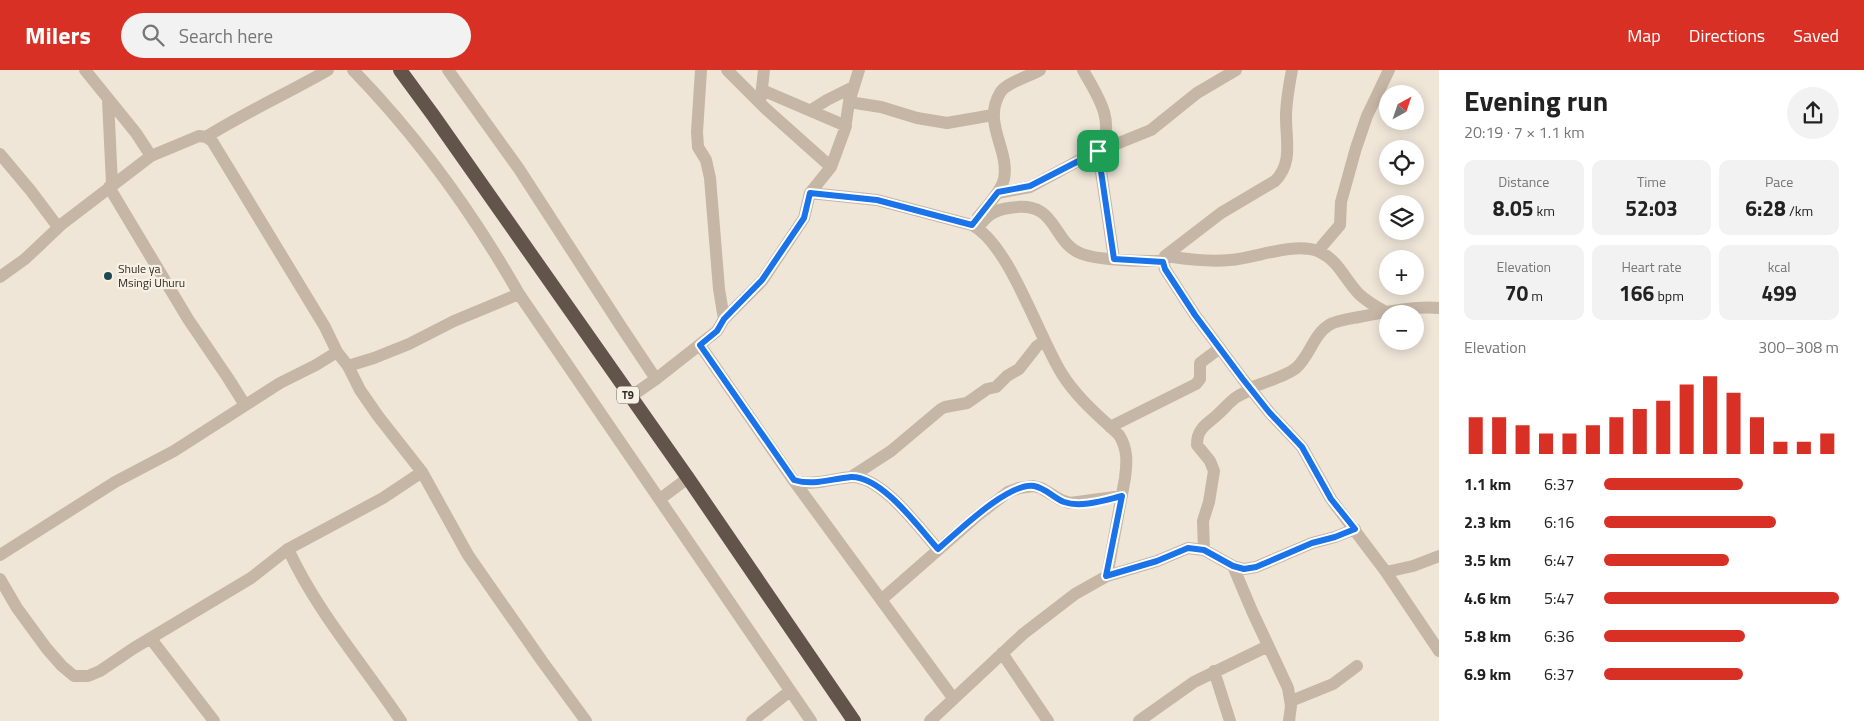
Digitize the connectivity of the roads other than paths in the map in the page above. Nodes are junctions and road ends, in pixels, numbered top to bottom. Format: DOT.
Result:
graph roads {
  1 [pos="85,70"];
  2 [pos="328,70"];
  3 [pos="353,70"];
  4 [pos="400,70"];
  5 [pos="448,70"];
  6 [pos="701,70"];
  7 [pos="727,70"];
  8 [pos="764,70"];
  9 [pos="859,70"];
  10 [pos="1040,70"];
  11 [pos="1083,70"];
  12 [pos="1236,70"];
  13 [pos="1292,70"];
  14 [pos="1388,70"];
  15 [pos="853,87"];
  16 [pos="762,90"];
  17 [pos="108,100"];
  18 [pos="848,102"];
  19 [pos="760,103"];
  20 [pos="811,110"];
  21 [pos="993,115"];
  22 [pos="846,126"];
  23 [pos="206,137"];
  24 [pos="1100,150"];
  25 [pos="0,154"];
  26 [pos="151,156"];
  27 [pos="831,167"];
  28 [pos="110,185"];
  29 [pos="998,192"];
  30 [pos="810,193"];
  31 [pos="58,227"];
  32 [pos="975,227"];
  33 [pos="1322,246"];
  34 [pos="1114,259"];
  35 [pos="1164,259"];
  36 [pos="0,277"];
  37 [pos="519,294"];
  38 [pos="1424,307"];
  39 [pos="1379,308"];
  40 [pos="1439,308"];
  41 [pos="1379,312"];
  42 [pos="724,319"];
  43 [pos="1045,341"];
  44 [pos="700,345"];
  45 [pos="1220,348"];
  46 [pos="337,352"];
  47 [pos="348,366"];
  48 [pos="656,379"];
  49 [pos="1251,389"];
  50 [pos="630,396"];
  51 [pos="245,405"];
  52 [pos="1110,426"];
  53 [pos="422,472"];
  54 [pos="850,477"];
  55 [pos="688,478"];
  56 [pos="794,480"];
  57 [pos="1122,496"];
  58 [pos="660,499"];
  59 [pos="1355,529"];
  60 [pos="288,549"];
  61 [pos="938,549"];
  62 [pos="1204,550"];
  63 [pos="0,555"];
  64 [pos="1439,556"];
  65 [pos="1233,566"];
  66 [pos="1386,572"];
  67 [pos="1106,576"];
  68 [pos="0,579"];
  69 [pos="881,600"];
  70 [pos="151,638"];
  71 [pos="1268,646"];
  72 [pos="1439,651"];
  73 [pos="1002,653"];
  74 [pos="1357,666"];
  75 [pos="1214,671"];
  76 [pos="790,691"];
  77 [pos="953,698"];
  78 [pos="1291,701"];
  79 [pos="214,721"];
  80 [pos="401,721"];
  81 [pos="586,721"];
  82 [pos="752,721"];
  83 [pos="811,721"];
  84 [pos="854,721"];
  85 [pos="930,721"];
  86 [pos="1048,721"];
  87 [pos="1139,721"];
  88 [pos="1230,721"];
  89 [pos="1289,721"];
  1 -- 17 [label="street"];
  2 -- 23 [label="street"];
  3 -- 37 [label="street"];
  4 -- 50 [label="highway, T9"];
  5 -- 48 [label="street"];
  6 -- 42 [label="street"];
  7 -- 19 [label="street"];
  8 -- 16 [label="street"];
  9 -- 15 [label="street"];
  10 -- 21 [label="street"];
  11 -- 24 [label="street"];
  12 -- 24 [label="street"];
  13 -- 35 [label="street"];
  14 -- 33 [label="street"];
  15 -- 18 [label="street"];
  15 -- 20 [label="street"];
  16 -- 19 [label="street"];
  16 -- 20 [label="street"];
  17 -- 26 [label="street"];
  17 -- 28 [label="street"];
  18 -- 21 [label="street"];
  18 -- 22 [label="street"];
  19 -- 27 [label="street"];
  20 -- 22 [label="street"];
  21 -- 29 [label="street"];
  22 -- 27 [label="street"];
  23 -- 26 [label="street"];
  23 -- 46 [label="street"];
  24 -- 29 [label="street"];
  24 -- 34 [label="street"];
  25 -- 31 [label="street"];
  26 -- 28 [label="street"];
  27 -- 30 [label="street"];
  28 -- 31 [label="street"];
  28 -- 51 [label="street"];
  29 -- 32 [label="street"];
  30 -- 32 [label="street"];
  30 -- 42 [label="street"];
  31 -- 36 [label="street"];
  32 -- 34 [label="street"];
  32 -- 43 [label="street"];
  34 -- 35 [label="street"];
  35 -- 39 [label="street"];
  35 -- 45 [label="street"];
  37 -- 47 [label="street"];
  37 -- 58 [label="street"];
  38 -- 40 [label="street"];
  41 -- 49 [label="street"];
  42 -- 44 [label="street"];
  43 -- 52 [label="street"];
  43 -- 54 [label="street"];
  44 -- 48 [label="street"];
  44 -- 56 [label="street"];
  45 -- 49 [label="street"];
  45 -- 52 [label="street"];
  46 -- 47 [label="street"];
  46 -- 51 [label="street"];
  47 -- 53 [label="street"];
  48 -- 50 [label="street"];
  49 -- 59 [label="street"];
  49 -- 62 [label="street"];
  50 -- 55 [label="highway, T9"];
  51 -- 63 [label="street"];
  52 -- 57 [label="street"];
  53 -- 60 [label="street"];
  53 -- 81 [label="street"];
  54 -- 56 [label="street"];
  54 -- 61 [label="street"];
  55 -- 58 [label="street"];
  55 -- 84 [label="highway, T9"];
  56 -- 69 [label="street"];
  57 -- 61 [label="street"];
  57 -- 67 [label="street"];
  58 -- 76 [label="street"];
  59 -- 65 [label="street"];
  59 -- 66 [label="street"];
  60 -- 70 [label="street"];
  60 -- 80 [label="street"];
  61 -- 69 [label="street"];
  62 -- 65 [label="street"];
  62 -- 67 [label="street"];
  64 -- 66 [label="street"];
  65 -- 71 [label="street"];
  66 -- 72 [label="street"];
  67 -- 73 [label="street"];
  68 -- 70 [label="street"];
  69 -- 77 [label="street"];
  70 -- 79 [label="street"];
  71 -- 75 [label="street"];
  71 -- 78 [label="street"];
  73 -- 77 [label="street"];
  73 -- 86 [label="street"];
  74 -- 78 [label="street"];
  75 -- 87 [label="street"];
  75 -- 88 [label="street"];
  76 -- 82 [label="street"];
  76 -- 83 [label="street"];
  77 -- 85 [label="street"];
  78 -- 89 [label="street"];
}
